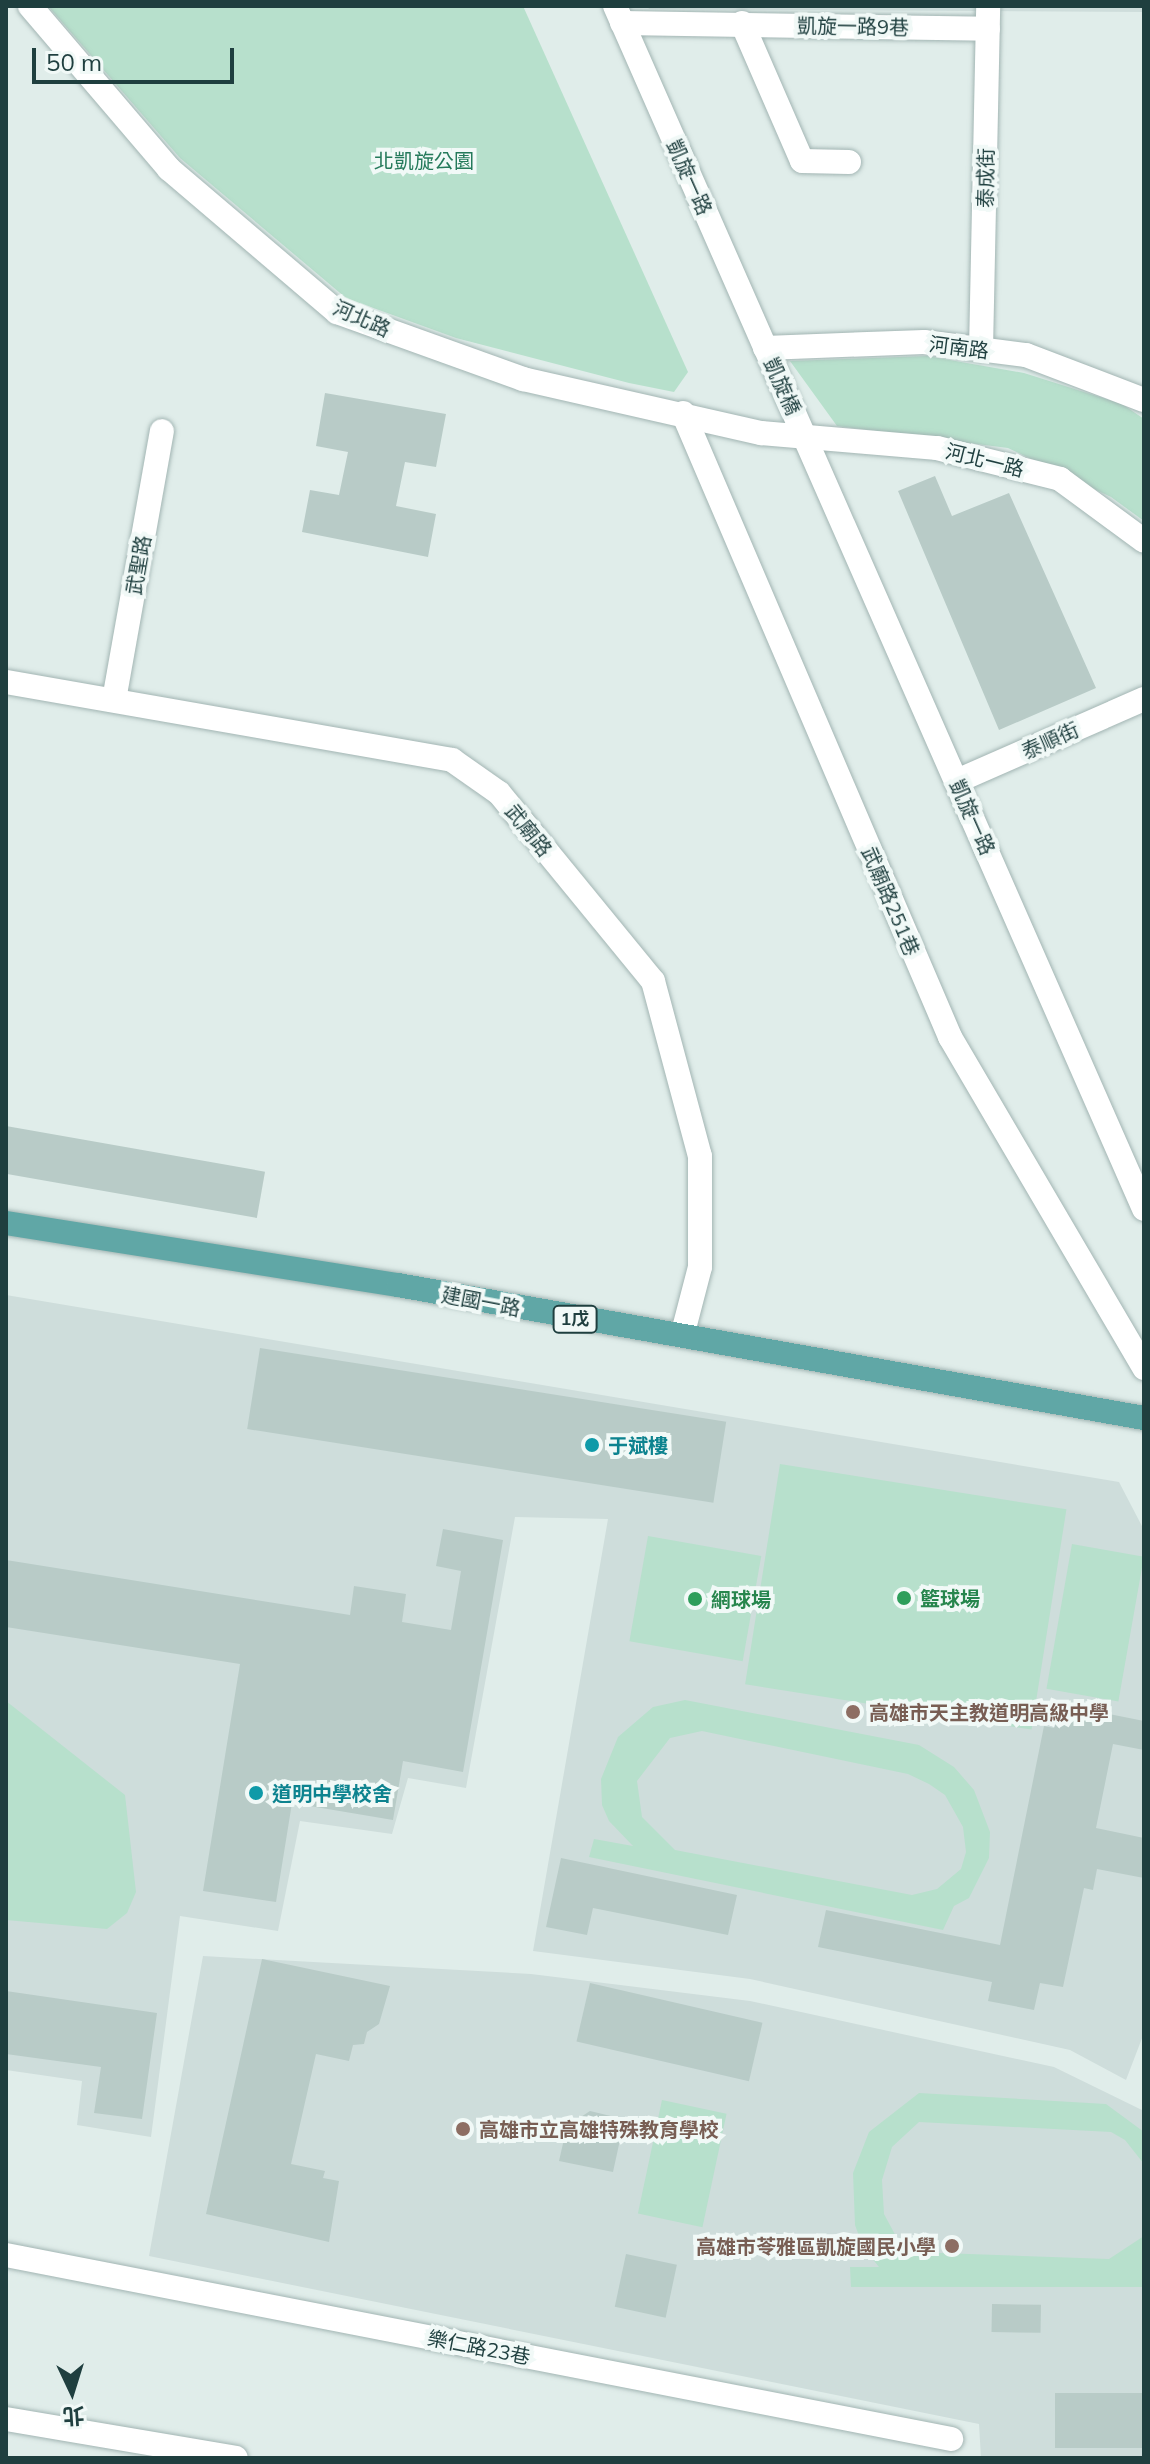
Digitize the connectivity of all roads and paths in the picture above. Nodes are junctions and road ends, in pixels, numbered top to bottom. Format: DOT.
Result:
graph roads {
  1 [pos="30,6"];
  2 [pos="618,15"];
  3 [pos="988,17"];
  4 [pos="742,23"];
  5 [pos="849,162"];
  6 [pos="765,348"];
  7 [pos="981,350"];
  8 [pos="1144,400"];
  9 [pos="683,413"];
  10 [pos="162,431"];
  11 [pos="802,431"];
  12 [pos="1144,541"];
  13 [pos="6,682"];
  14 [pos="1144,699"];
  15 [pos="114,700"];
  16 [pos="957,781"];
  17 [pos="1144,1209"];
  18 [pos="6,1223"];
  19 [pos="682,1336"];
  20 [pos="1144,1368"];
  21 [pos="1144,1418"];
  22 [pos="6,2255"];
  23 [pos="6,2419"];
  24 [pos="951,2439"];
  25 [pos="236,2458"];
  1 -- 9 [label="street, 河北路"];
  2 -- 4 [label="street, 凱旋一路9巷"];
  2 -- 6 [label="street, 凱旋一路"];
  3 -- 4 [label="street, 凱旋一路9巷"];
  3 -- 7 [label="street, 泰成街"];
  4 -- 5 [label="street"];
  6 -- 7 [label="street, 河南路"];
  6 -- 11 [label="street, 凱旋橋"];
  7 -- 8 [label="street, 河南路"];
  9 -- 11 [label="street, 河北路"];
  9 -- 20 [label="street, 武廟路251巷"];
  10 -- 15 [label="street, 武聖路"];
  11 -- 12 [label="street, 河北一路"];
  11 -- 16 [label="street, 凱旋一路"];
  13 -- 15 [label="street, 武廟路"];
  14 -- 16 [label="street, 泰順街"];
  15 -- 19 [label="street, 武廟路"];
  16 -- 17 [label="street, 凱旋一路"];
  18 -- 19 [label="main road, 建國一路 / 1戊"];
  19 -- 21 [label="main road, 建國一路 / 1戊"];
  22 -- 24 [label="street, 樂仁路23巷"];
  23 -- 25 [label="street"];
}
